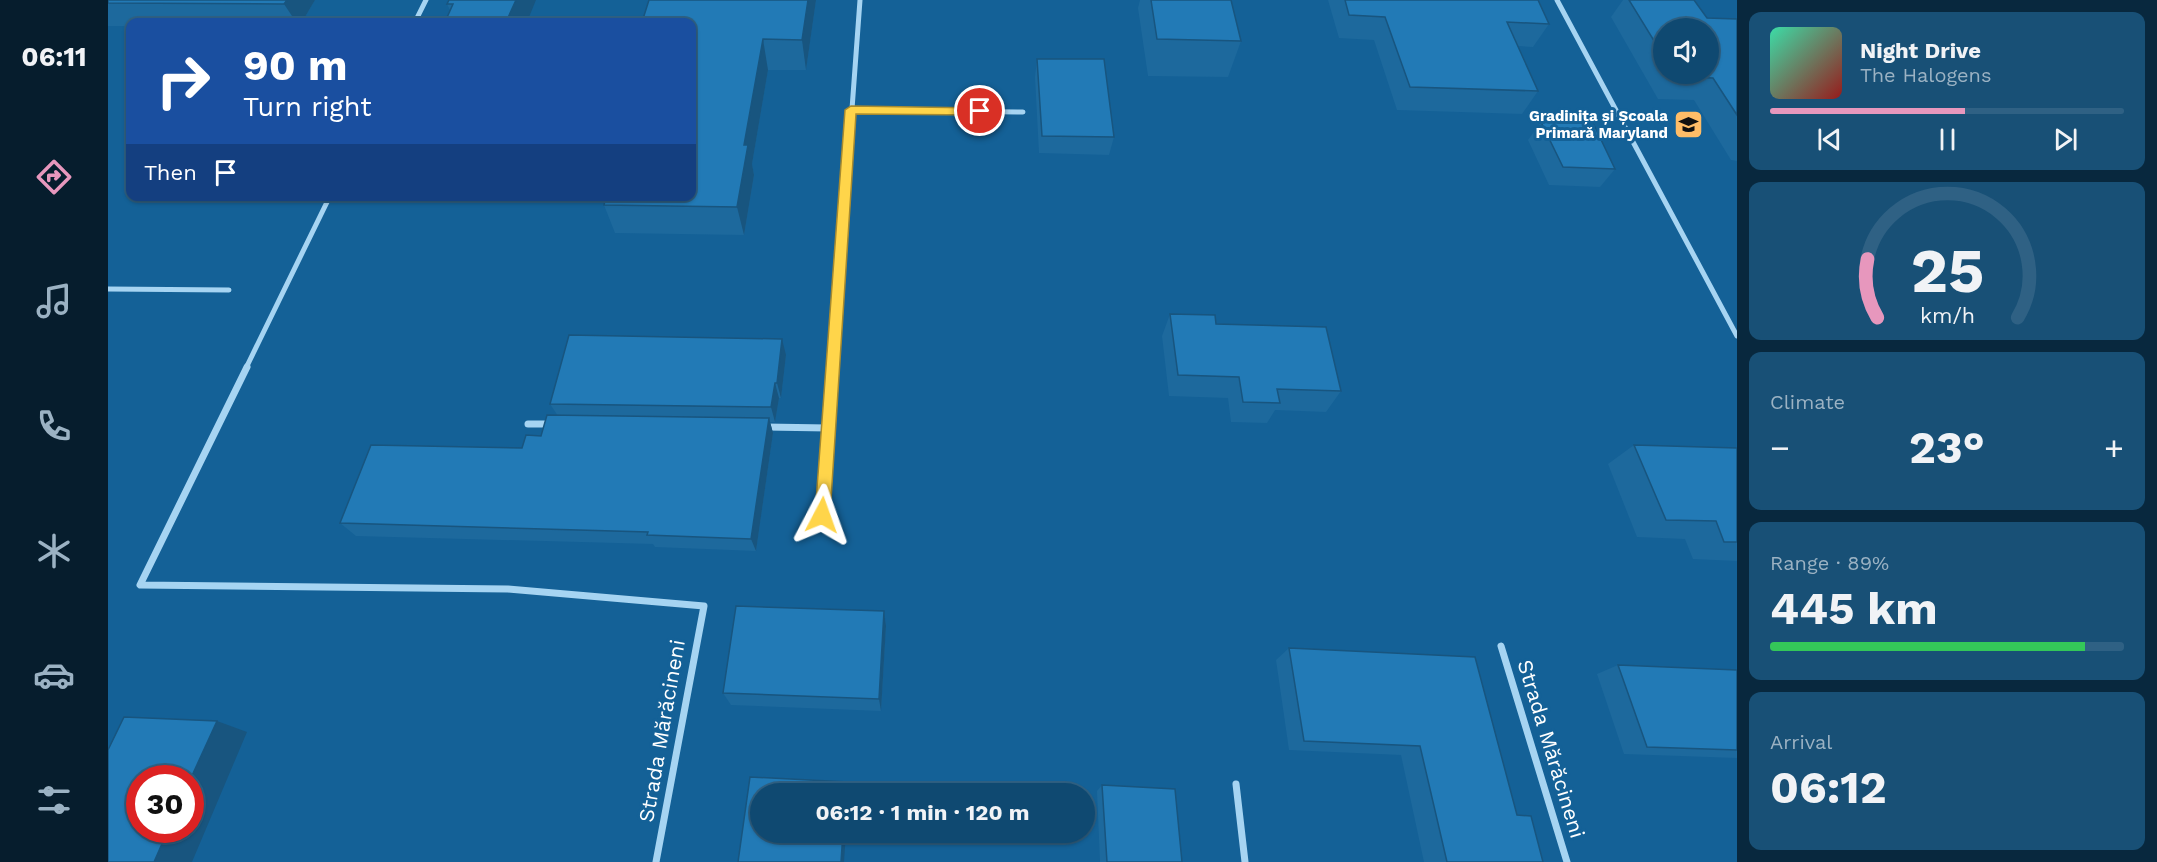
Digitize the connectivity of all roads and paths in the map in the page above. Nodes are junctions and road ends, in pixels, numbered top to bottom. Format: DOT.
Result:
graph roads {
  1 [pos="426,0"];
  2 [pos="860,0"];
  3 [pos="1557,0"];
  4 [pos="417,18"];
  5 [pos="851,110"];
  6 [pos="1023,112"];
  7 [pos="328,201"];
  8 [pos="108,289"];
  9 [pos="229,290"];
  10 [pos="1737,336"];
  11 [pos="528,424"];
  12 [pos="562,424"];
  13 [pos="759,427"];
  14 [pos="828,428"];
  15 [pos="822,515"];
  16 [pos="1501,646"];
  17 [pos="1236,784"];
  18 [pos="656,862"];
  19 [pos="1245,862"];
  20 [pos="1567,862"];
  1 -- 4 [label="street"];
  2 -- 5 [label="street"];
  3 -- 10 [label="street"];
  5 -- 6 [label="street"];
  5 -- 14 [label="street"];
  7 -- 18 [label="street, Strada Mărăcineni"];
  8 -- 9 [label="street"];
  11 -- 12 [label="street"];
  13 -- 14 [label="street"];
  14 -- 15 [label="street"];
  16 -- 20 [label="street, Strada Mărăcineni"];
  17 -- 19 [label="street"];
}
